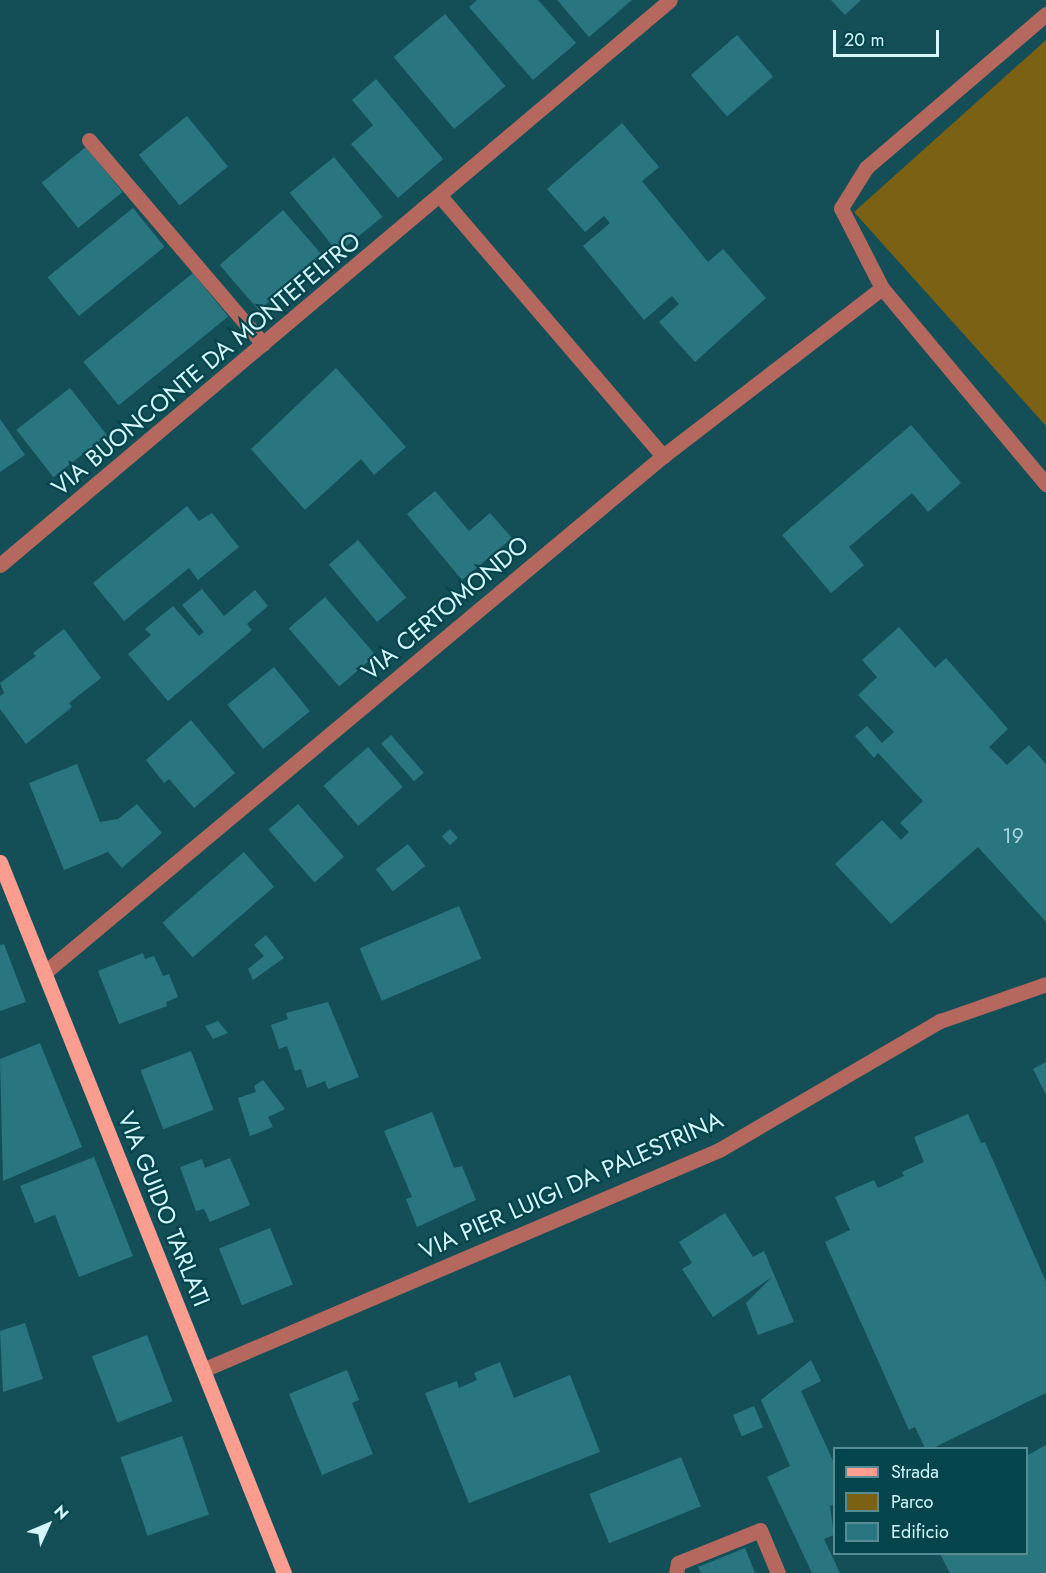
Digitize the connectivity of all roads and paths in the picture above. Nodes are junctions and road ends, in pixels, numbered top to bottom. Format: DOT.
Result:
graph roads {
  1 [pos="670,0"];
  2 [pos="1046,14"];
  3 [pos="89,140"];
  4 [pos="440,196"];
  5 [pos="882,288"];
  6 [pos="263,344"];
  7 [pos="663,456"];
  8 [pos="1046,484"];
  9 [pos="0,566"];
  10 [pos="0,862"];
  11 [pos="44,973"];
  12 [pos="1046,984"];
  13 [pos="205,1369"];
  14 [pos="284,1573"];
  15 [pos="676,1573"];
  16 [pos="778,1573"];
  1 -- 4 [label="street, VIA BUONCONTE DA MONTEFELTRO"];
  2 -- 5 [label="street"];
  3 -- 6 [label="street"];
  4 -- 6 [label="street, VIA BUONCONTE DA MONTEFELTRO"];
  4 -- 7 [label="street"];
  5 -- 7 [label="street, VIA CERTOMONDO"];
  5 -- 8 [label="street"];
  6 -- 9 [label="street, VIA BUONCONTE DA MONTEFELTRO"];
  7 -- 11 [label="street, VIA CERTOMONDO"];
  10 -- 11 [label="main road, VIA GUIDO TARLATI"];
  11 -- 13 [label="main road, VIA GUIDO TARLATI"];
  12 -- 13 [label="street, VIA PIER LUIGI DA PALESTRINA"];
  13 -- 14 [label="main road, VIA GUIDO TARLATI"];
  15 -- 16 [label="street"];
}
